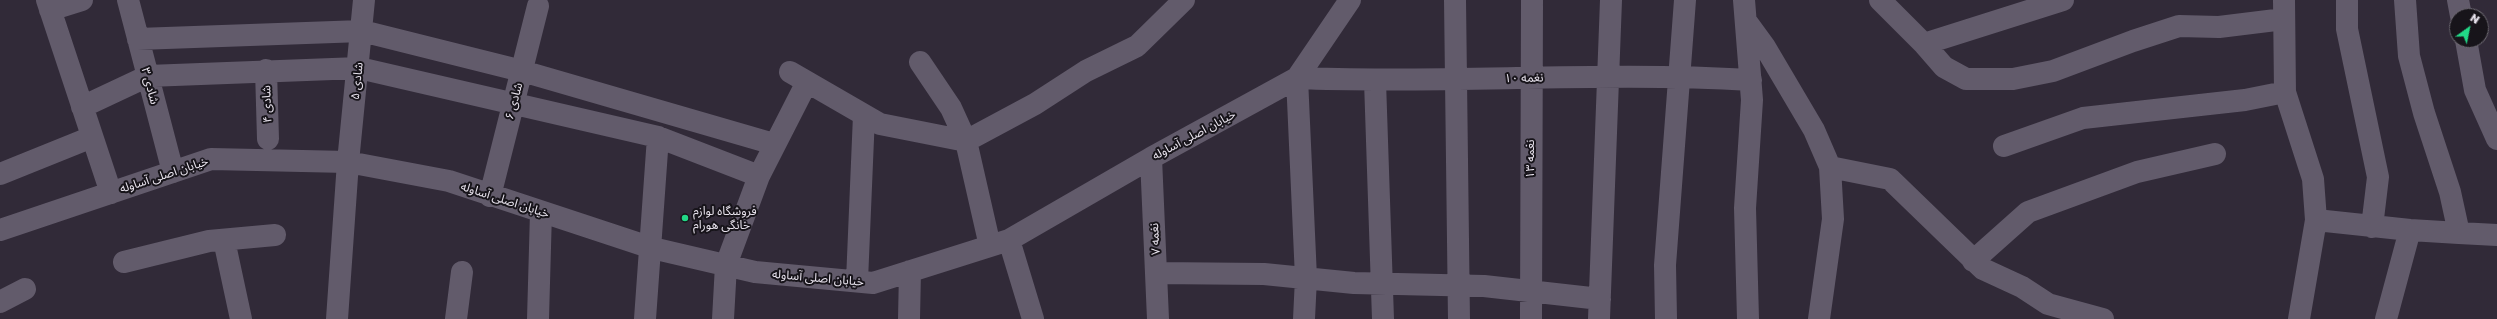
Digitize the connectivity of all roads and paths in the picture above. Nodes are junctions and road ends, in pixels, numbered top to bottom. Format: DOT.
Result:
graph roads {
  1 [pos="82,0"];
  2 [pos="128,0"];
  3 [pos="364,0"];
  4 [pos="1184,0"];
  5 [pos="1350,0"];
  6 [pos="1455,0"];
  7 [pos="1532,0"];
  8 [pos="1611,0"];
  9 [pos="1685,0"];
  10 [pos="1880,0"];
  11 [pos="2063,0"];
  12 [pos="2347,0"];
  13 [pos="2405,0"];
  14 [pos="49,5"];
  15 [pos="538,6"];
  16 [pos="2284,9"];
  17 [pos="1745,10"];
  18 [pos="362,31"];
  19 [pos="138,39"];
  20 [pos="1924,44"];
  21 [pos="2467,48"];
  22 [pos="920,62"];
  23 [pos="359,68"];
  24 [pos="266,70"];
  25 [pos="522,71"];
  26 [pos="148,76"];
  27 [pos="1681,76"];
  28 [pos="1610,77"];
  29 [pos="1297,78"];
  30 [pos="1530,78"];
  31 [pos="1456,79"];
  32 [pos="1375,80"];
  33 [pos="1751,80"];
  34 [pos="2285,92"];
  35 [pos="513,103"];
  36 [pos="82,107"];
  37 [pos="864,115"];
  38 [pos="92,137"];
  39 [pos="658,137"];
  40 [pos="268,138"];
  41 [pos="2497,139"];
  42 [pos="966,141"];
  43 [pos="774,144"];
  44 [pos="2004,146"];
  45 [pos="2215,154"];
  46 [pos="1151,158"];
  47 [pos="348,162"];
  48 [pos="1830,167"];
  49 [pos="173,172"];
  50 [pos="0,174"];
  51 [pos="759,176"];
  52 [pos="111,193"];
  53 [pos="490,196"];
  54 [pos="541,212"];
  55 [pos="2316,220"];
  56 [pos="2372,227"];
  57 [pos="0,230"];
  58 [pos="2410,230"];
  59 [pos="2459,233"];
  60 [pos="2497,234"];
  61 [pos="275,235"];
  62 [pos="224,240"];
  63 [pos="1000,243"];
  64 [pos="652,248"];
  65 [pos="1973,261"];
  66 [pos="124,262"];
  67 [pos="726,265"];
  68 [pos="910,271"];
  69 [pos="462,272"];
  70 [pos="1156,274"];
  71 [pos="1306,278"];
  72 [pos="857,281"];
  73 [pos="1381,283"];
  74 [pos="1459,284"];
  75 [pos="25,289"];
  76 [pos="1530,291"];
  77 [pos="0,302"];
  78 [pos="1600,309"];
  79 [pos="241,319"];
  80 [pos="337,319"];
  81 [pos="456,319"];
  82 [pos="538,319"];
  83 [pos="645,319"];
  84 [pos="723,319"];
  85 [pos="909,319"];
  86 [pos="1033,319"];
  87 [pos="1158,319"];
  88 [pos="1304,319"];
  89 [pos="1383,319"];
  90 [pos="1459,319"];
  91 [pos="1531,319"];
  92 [pos="1666,319"];
  93 [pos="1748,319"];
  94 [pos="1819,319"];
  95 [pos="2103,319"];
  96 [pos="2299,319"];
  97 [pos="2386,319"];
  1 -- 14 [label="street"];
  2 -- 19 [label="street, شادی ۳"];
  3 -- 18 [label="street, شادی ۵"];
  4 -- 42 [label="street"];
  5 -- 29 [label="street, خیابان اصلی آساوله"];
  6 -- 31 [label="street"];
  7 -- 30 [label="street, نغمه ۱۳"];
  8 -- 28 [label="street"];
  9 -- 27 [label="street"];
  10 -- 20 [label="street"];
  11 -- 20 [label="street"];
  12 -- 56 [label="street"];
  13 -- 59 [label="street"];
  14 -- 36 [label="street"];
  15 -- 25 [label="street, شادی ۶"];
  16 -- 20 [label="street"];
  16 -- 34 [label="street"];
  17 -- 33 [label="street"];
  17 -- 48 [label="street"];
  18 -- 19 [label="street"];
  18 -- 23 [label="street, شادی ۵"];
  18 -- 25 [label="street"];
  19 -- 26 [label="street, شادی ۳"];
  21 -- 41 [label="street"];
  22 -- 42 [label="street"];
  23 -- 24 [label="street"];
  23 -- 35 [label="street"];
  23 -- 47 [label="street, شادی ۵"];
  24 -- 26 [label="street"];
  24 -- 40 [label="street, شادی ۴"];
  25 -- 35 [label="street, شادی ۶"];
  25 -- 43 [label="street"];
  26 -- 36 [label="street"];
  26 -- 49 [label="street, شادی ۳"];
  27 -- 28 [label="street, نغمه ۱۰"];
  27 -- 33 [label="street, نغمه ۱۰"];
  27 -- 92 [label="street"];
  28 -- 30 [label="street, نغمه ۱۰"];
  28 -- 78 [label="street"];
  29 -- 32 [label="street, نغمه ۱۰"];
  29 -- 46 [label="street, خیابان اصلی آساوله"];
  29 -- 71 [label="street"];
  30 -- 31 [label="street, نغمه ۱۰"];
  30 -- 76 [label="street, نغمه ۱۳"];
  31 -- 32 [label="street, نغمه ۱۰"];
  31 -- 74 [label="street"];
  32 -- 73 [label="street"];
  33 -- 93 [label="street"];
  34 -- 44 [label="street"];
  34 -- 55 [label="street"];
  35 -- 39 [label="street"];
  35 -- 53 [label="street, شادی ۶"];
  36 -- 38 [label="street"];
  37 -- 42 [label="street"];
  37 -- 43 [label="street"];
  37 -- 72 [label="street"];
  38 -- 50 [label="street"];
  38 -- 52 [label="street"];
  39 -- 51 [label="street"];
  39 -- 64 [label="street"];
  42 -- 63 [label="street"];
  43 -- 51 [label="street"];
  45 -- 65 [label="street"];
  46 -- 63 [label="street, خیابان اصلی آساوله"];
  46 -- 70 [label="street, نغمه ۷"];
  47 -- 49 [label="street, خیابان اصلی آساوله"];
  47 -- 53 [label="street, خیابان اصلی آساوله"];
  47 -- 80 [label="street, شادی ۵"];
  48 -- 65 [label="street"];
  48 -- 94 [label="street"];
  49 -- 52 [label="street, خیابان اصلی آساوله"];
  51 -- 67 [label="street"];
  52 -- 57 [label="street, خیابان اصلی آساوله"];
  53 -- 54 [label="street, خیابان اصلی آساوله"];
  54 -- 64 [label="street, خیابان اصلی آساوله"];
  54 -- 82 [label="street"];
  55 -- 56 [label="street"];
  55 -- 96 [label="street"];
  56 -- 58 [label="street"];
  58 -- 59 [label="street"];
  58 -- 97 [label="street"];
  59 -- 60 [label="street"];
  61 -- 62 [label="street"];
  62 -- 66 [label="street"];
  62 -- 79 [label="street"];
  63 -- 68 [label="street, خیابان اصلی آساوله"];
  63 -- 86 [label="street"];
  64 -- 67 [label="street, خیابان اصلی آساوله"];
  64 -- 83 [label="street"];
  65 -- 95 [label="street"];
  67 -- 72 [label="street, خیابان اصلی آساوله"];
  67 -- 84 [label="street"];
  68 -- 72 [label="street, خیابان اصلی آساوله"];
  68 -- 85 [label="street"];
  69 -- 81 [label="street"];
  70 -- 71 [label="street"];
  70 -- 87 [label="street, نغمه ۷"];
  71 -- 73 [label="street"];
  71 -- 88 [label="street"];
  73 -- 74 [label="street"];
  73 -- 89 [label="street"];
  74 -- 76 [label="street"];
  74 -- 90 [label="street"];
  75 -- 77 [label="street"];
  76 -- 78 [label="street"];
  76 -- 91 [label="street, نغمه ۱۳"];
}
